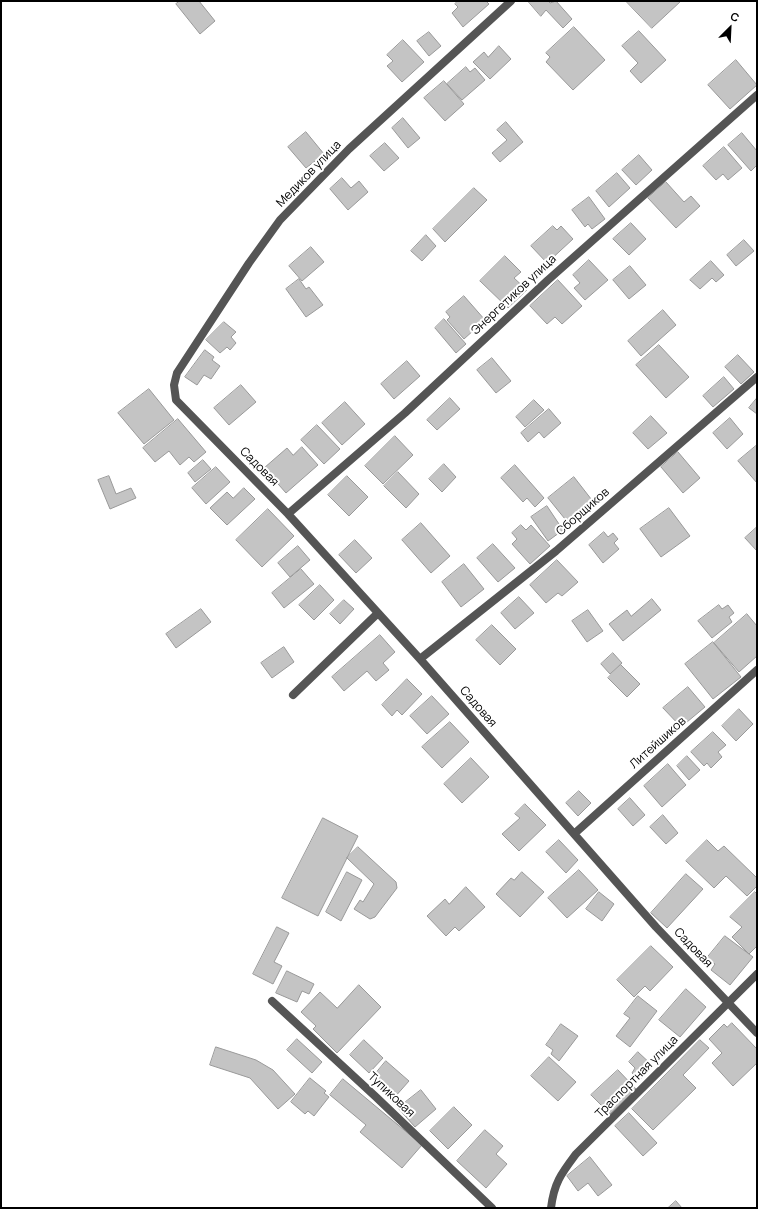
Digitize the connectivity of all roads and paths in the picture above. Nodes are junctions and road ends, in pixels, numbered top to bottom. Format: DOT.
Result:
graph roads {
  1 [pos="511,1"];
  2 [pos="757,95"];
  3 [pos="757,377"];
  4 [pos="176,400"];
  5 [pos="288,514"];
  6 [pos="378,613"];
  7 [pos="420,659"];
  8 [pos="757,670"];
  9 [pos="293,695"];
  10 [pos="574,834"];
  11 [pos="757,974"];
  12 [pos="272,1001"];
  13 [pos="730,1002"];
  14 [pos="757,1032"];
  15 [pos="492,1208"];
  16 [pos="551,1208"];
  1 -- 4 [label="street, Медиков улица"];
  2 -- 5 [label="street, Энергетиков улица"];
  3 -- 7 [label="street, Сборщиков"];
  4 -- 5 [label="street, Садовая"];
  5 -- 6 [label="street, Садовая"];
  6 -- 7 [label="street, Садовая"];
  6 -- 9 [label="street"];
  7 -- 10 [label="street, Садовая"];
  8 -- 10 [label="street, Литейшиков"];
  10 -- 13 [label="street, Садовая"];
  11 -- 13 [label="street, Траспортная улица"];
  12 -- 15 [label="street, Тупиковая"];
  13 -- 14 [label="street, Садовая"];
  13 -- 16 [label="street, Траспортная улица"];
}
